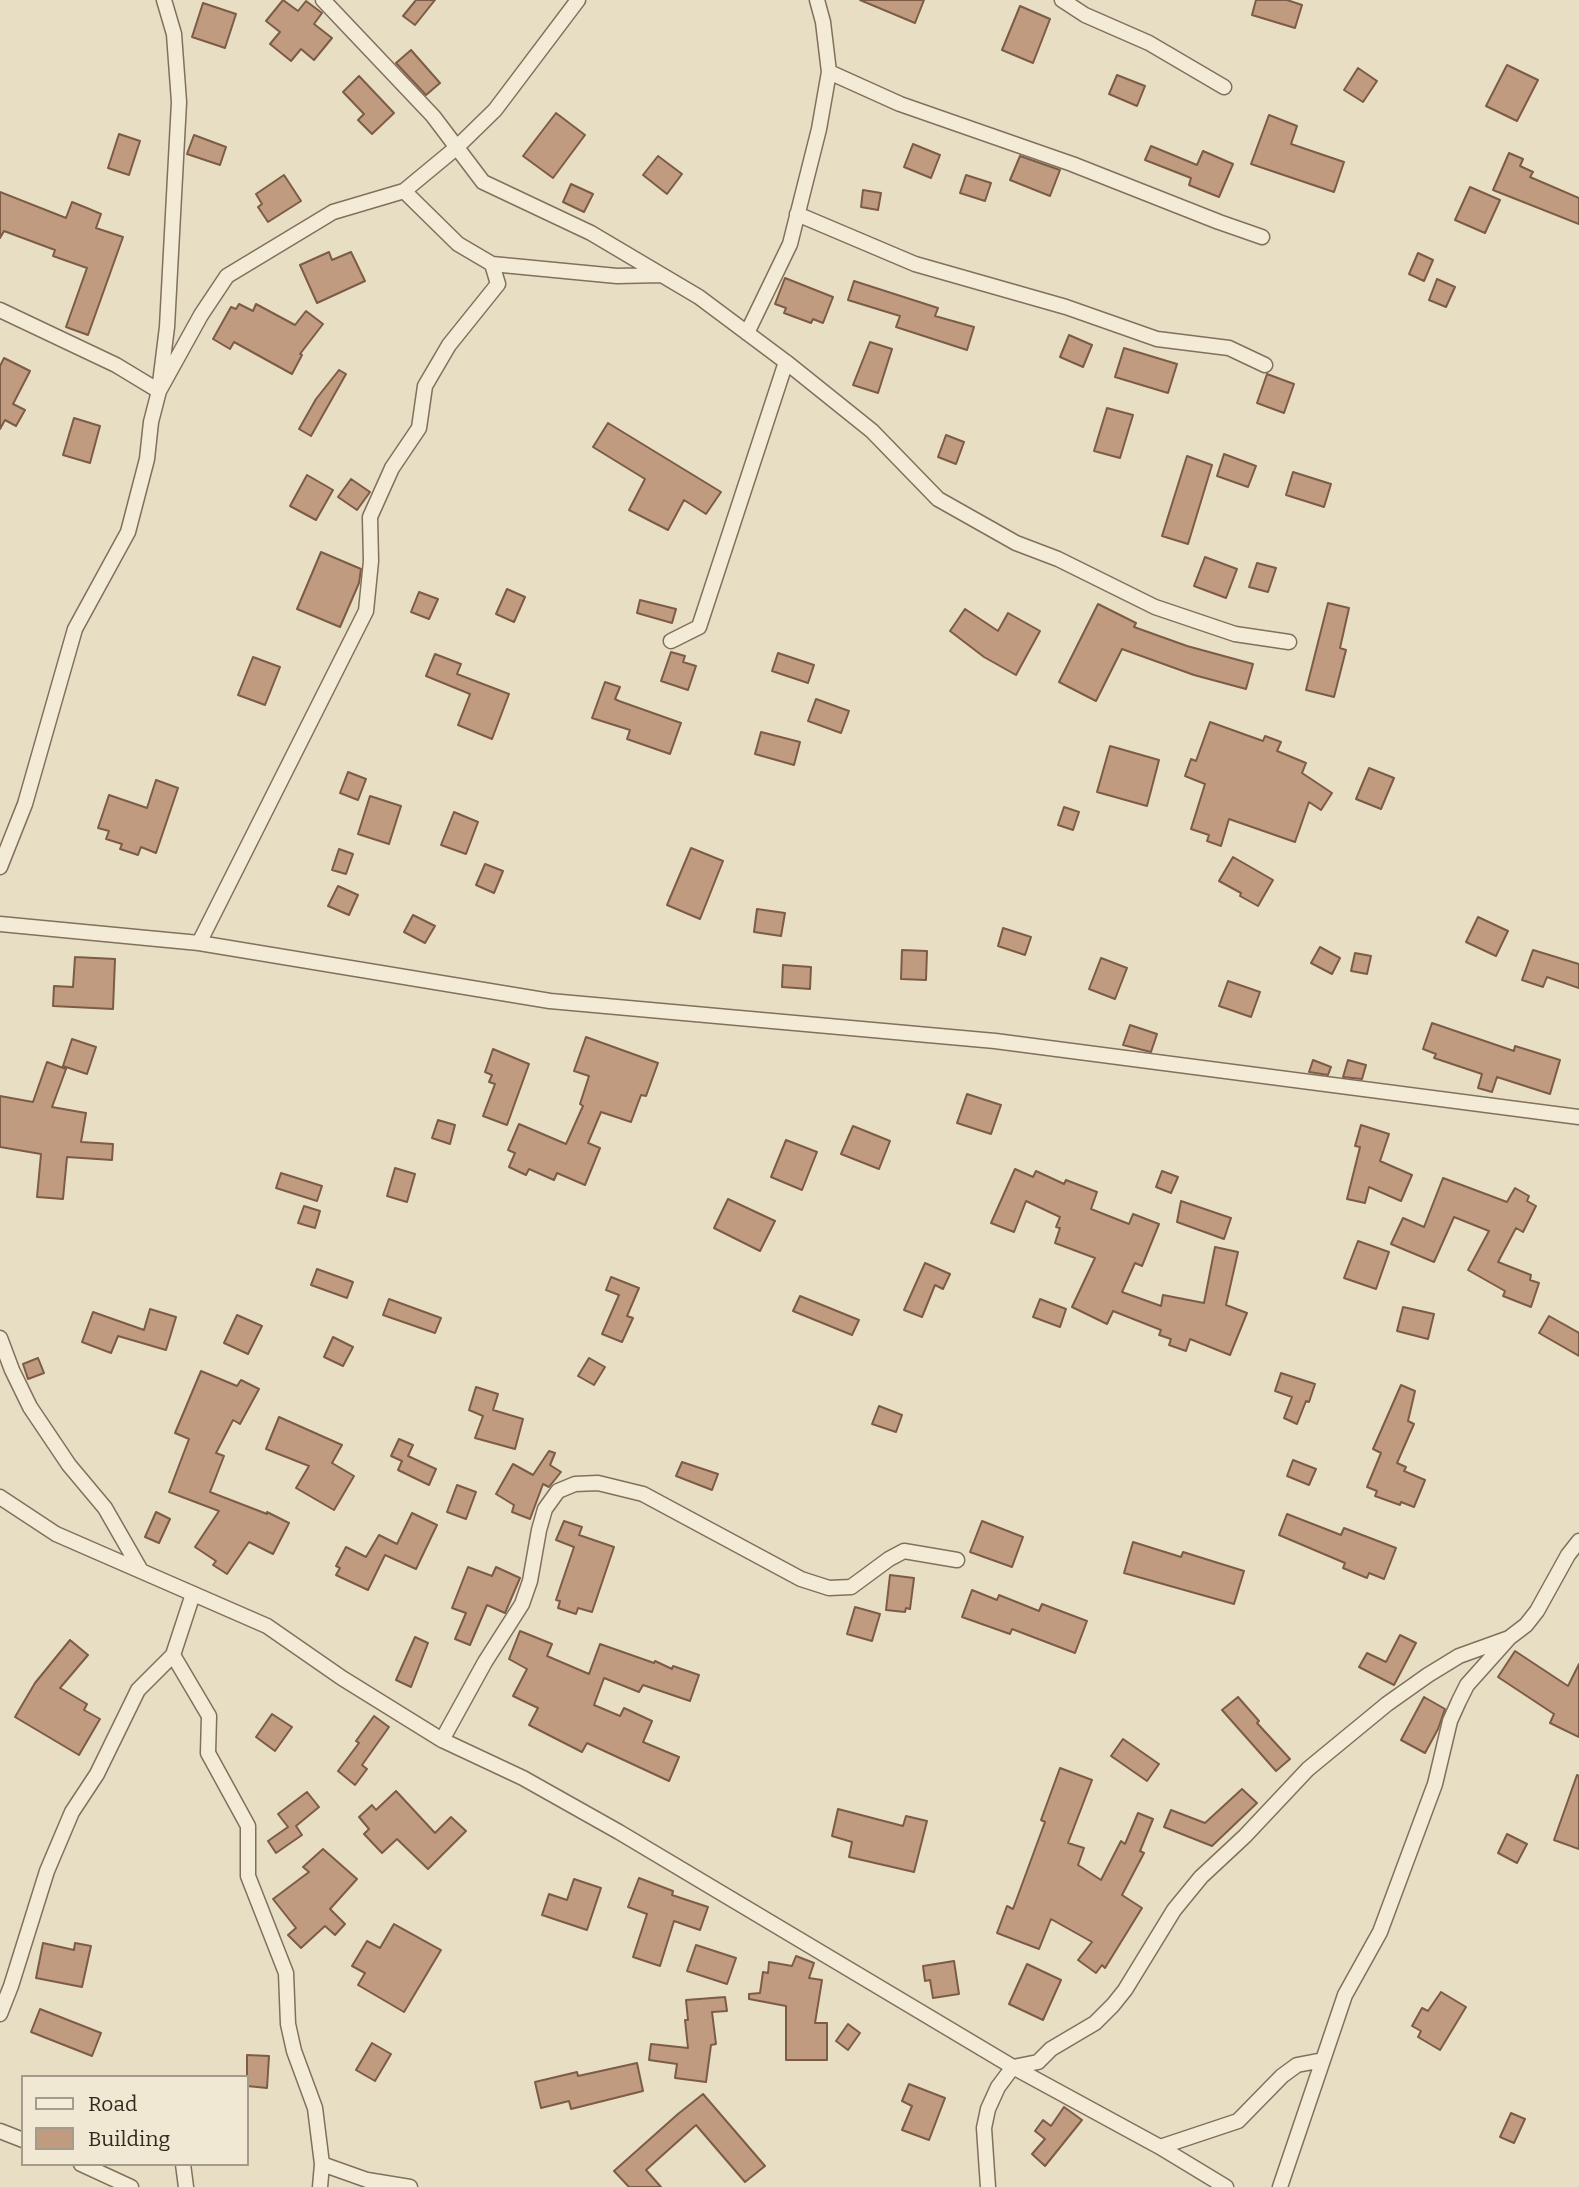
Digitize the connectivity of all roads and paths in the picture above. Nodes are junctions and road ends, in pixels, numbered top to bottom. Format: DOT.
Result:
graph roads {
  1 [pos="164,0"];
  2 [pos="323,0"];
  3 [pos="578,0"];
  4 [pos="817,0"];
  5 [pos="1062,0"];
  6 [pos="829,72"];
  7 [pos="1224,87"];
  8 [pos="456,148"];
  9 [pos="404,191"];
  10 [pos="797,214"];
  11 [pos="1262,237"];
  12 [pos="492,264"];
  13 [pos="663,275"];
  14 [pos="0,310"];
  15 [pos="747,333"];
  16 [pos="786,362"];
  17 [pos="1265,365"];
  18 [pos="159,391"];
  19 [pos="671,641"];
  20 [pos="1289,642"];
  21 [pos="0,867"];
  22 [pos="0,924"];
  23 [pos="200,943"];
  24 [pos="1579,1117"];
  25 [pos="0,1338"];
  26 [pos="0,1497"];
  27 [pos="1579,1541"];
  28 [pos="957,1560"];
  29 [pos="140,1569"];
  30 [pos="192,1594"];
  31 [pos="1509,1638"];
  32 [pos="173,1655"];
  33 [pos="442,1740"];
  34 [pos="0,2014"];
  35 [pos="1322,2060"];
  36 [pos="1013,2067"];
  37 [pos="0,2131"];
  38 [pos="21,2139"];
  39 [pos="1160,2147"];
  40 [pos="322,2164"];
  41 [pos="85,2166"];
  42 [pos="183,2166"];
  43 [pos="131,2187"];
  44 [pos="186,2187"];
  45 [pos="320,2187"];
  46 [pos="410,2187"];
  47 [pos="988,2187"];
  48 [pos="1226,2187"];
  49 [pos="1280,2187"];
  1 -- 18 [label="street"];
  2 -- 8 [label="street"];
  3 -- 8 [label="street"];
  4 -- 6 [label="street"];
  5 -- 7 [label="street"];
  6 -- 10 [label="street"];
  6 -- 11 [label="street"];
  8 -- 9 [label="street"];
  8 -- 13 [label="street"];
  9 -- 12 [label="street"];
  9 -- 18 [label="street"];
  10 -- 15 [label="street"];
  10 -- 17 [label="street"];
  12 -- 13 [label="street"];
  12 -- 23 [label="street"];
  13 -- 15 [label="street"];
  14 -- 18 [label="street"];
  15 -- 16 [label="street"];
  16 -- 19 [label="street"];
  16 -- 20 [label="street"];
  18 -- 21 [label="street"];
  22 -- 23 [label="street"];
  23 -- 24 [label="street"];
  25 -- 29 [label="street"];
  26 -- 29 [label="street"];
  27 -- 31 [label="street"];
  28 -- 33 [label="street"];
  29 -- 30 [label="street"];
  30 -- 32 [label="street"];
  30 -- 33 [label="street"];
  31 -- 35 [label="street"];
  31 -- 36 [label="street"];
  32 -- 34 [label="street"];
  32 -- 40 [label="street"];
  33 -- 36 [label="street"];
  35 -- 39 [label="street"];
  35 -- 49 [label="street"];
  36 -- 39 [label="street"];
  36 -- 47 [label="street"];
  37 -- 38 [label="street"];
  39 -- 48 [label="street"];
  40 -- 45 [label="street"];
  40 -- 46 [label="street"];
  41 -- 43 [label="street"];
  42 -- 44 [label="street"];
}
